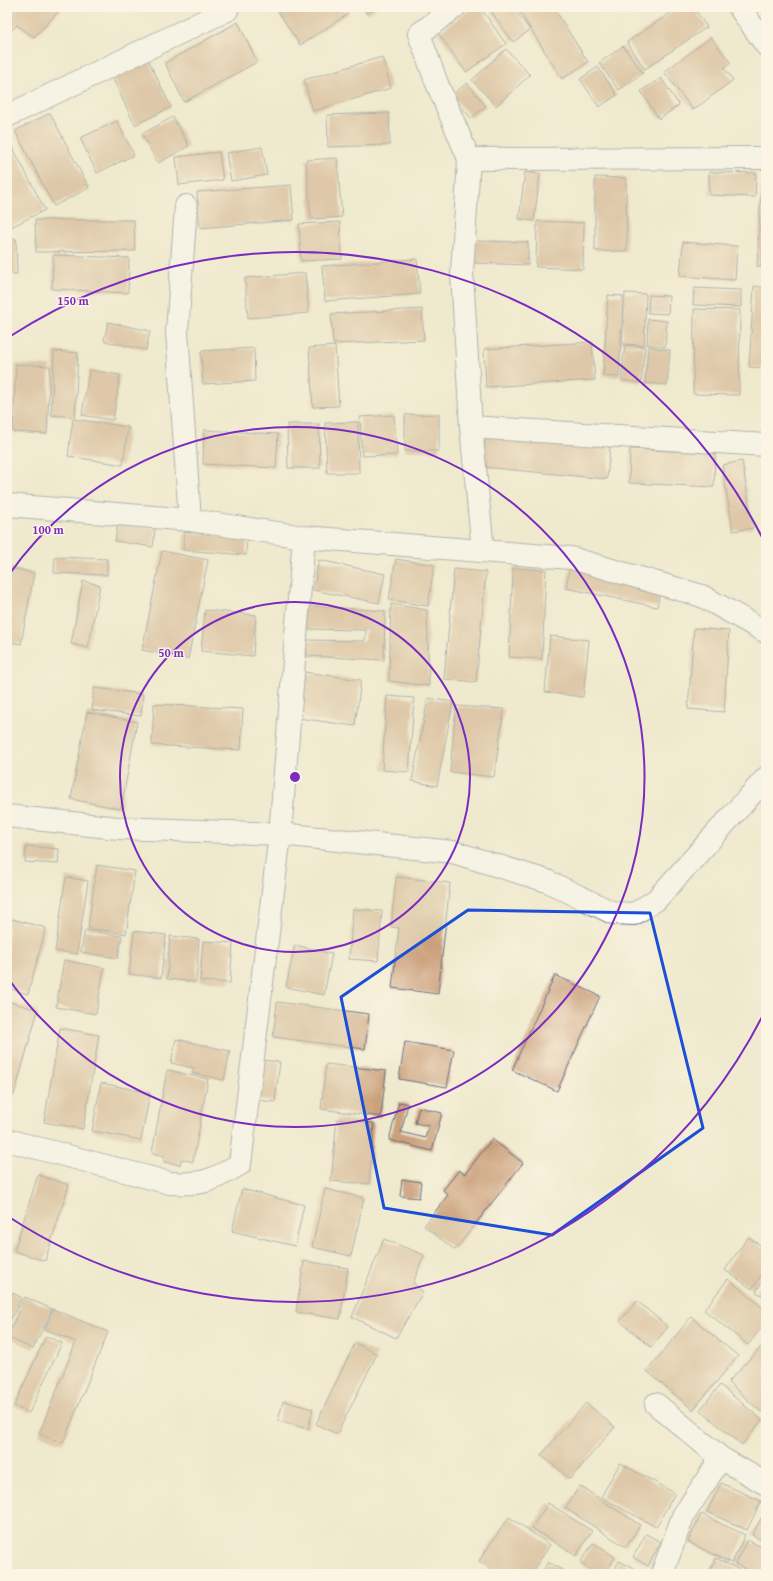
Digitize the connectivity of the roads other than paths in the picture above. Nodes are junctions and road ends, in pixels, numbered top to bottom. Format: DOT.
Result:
graph roads {
  1 [pos="455,7"];
  2 [pos="739,7"];
  3 [pos="227,10"];
  4 [pos="766,45"];
  5 [pos="7,116"];
  6 [pos="469,158"];
  7 [pos="766,158"];
  8 [pos="186,206"];
  9 [pos="471,427"];
  10 [pos="766,445"];
  11 [pos="7,505"];
  12 [pos="190,520"];
  13 [pos="304,537"];
  14 [pos="483,551"];
  15 [pos="766,632"];
  16 [pos="766,778"];
  17 [pos="7,816"];
  18 [pos="280,834"];
  19 [pos="7,1140"];
  20 [pos="656,1404"];
  21 [pos="721,1458"];
  22 [pos="766,1484"];
  23 [pos="662,1574"];
  1 -- 6 [label="street"];
  2 -- 4 [label="street"];
  3 -- 5 [label="street"];
  6 -- 7 [label="street"];
  6 -- 9 [label="street"];
  8 -- 12 [label="street"];
  9 -- 10 [label="street"];
  9 -- 14 [label="street"];
  11 -- 12 [label="street"];
  12 -- 13 [label="street"];
  13 -- 14 [label="street"];
  13 -- 18 [label="street"];
  14 -- 15 [label="street"];
  16 -- 18 [label="street"];
  17 -- 18 [label="street"];
  18 -- 19 [label="street"];
  20 -- 21 [label="street"];
  21 -- 22 [label="street"];
  21 -- 23 [label="street"];
}
